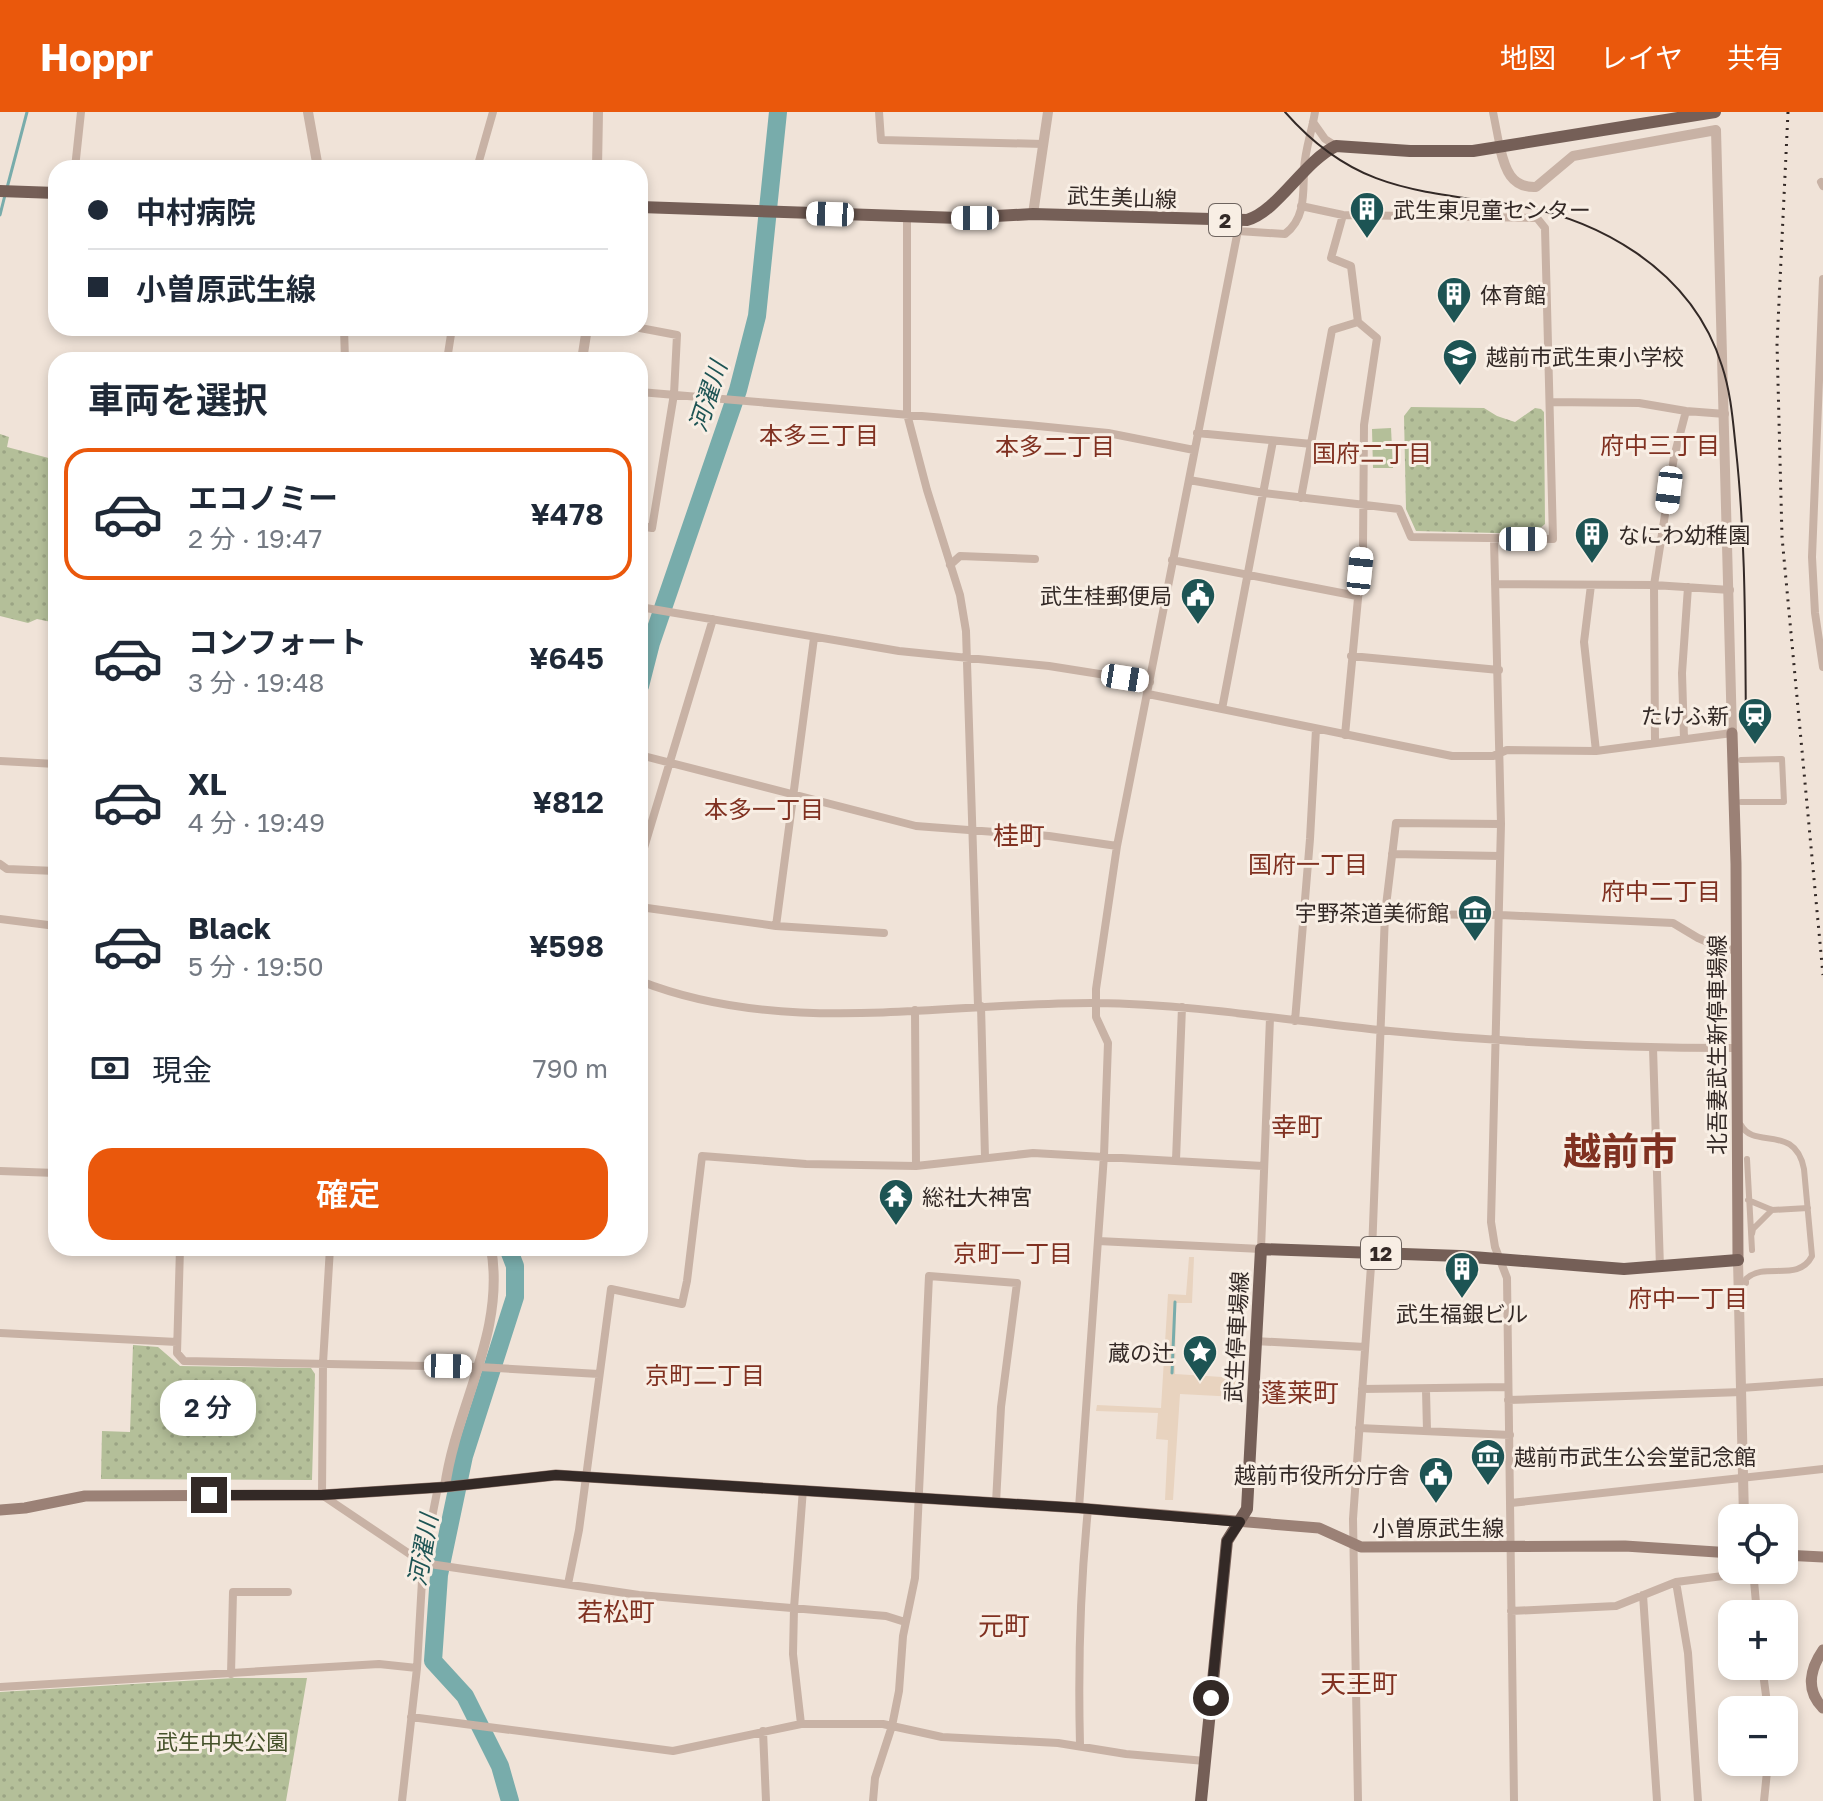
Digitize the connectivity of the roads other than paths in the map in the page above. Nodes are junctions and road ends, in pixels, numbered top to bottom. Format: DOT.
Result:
graph roads {
  1 [pos="81,112"];
  2 [pos="308,112"];
  3 [pos="493,112"];
  4 [pos="598,112"];
  5 [pos="879,112"];
  6 [pos="1046,112"];
  7 [pos="1493,112"];
  8 [pos="1715,112"];
  9 [pos="1314,117"];
  10 [pos="1043,144"];
  11 [pos="1336,146"];
  12 [pos="1500,148"];
  13 [pos="76,160"];
  14 [pos="317,160"];
  15 [pos="479,160"];
  16 [pos="597,160"];
  17 [pos="1304,171"];
  18 [pos="0,191"];
  19 [pos="48,193"];
  20 [pos="1301,206"];
  21 [pos="648,207"];
  22 [pos="1033,214"];
  23 [pos="1343,215"];
  24 [pos="907,216"];
  25 [pos="1239,226"];
  26 [pos="1823,279"];
  27 [pos="1358,322"];
  28 [pos="648,330"];
  29 [pos="1821,380"];
  30 [pos="648,392"];
  31 [pos="674,394"];
  32 [pos="1550,402"];
  33 [pos="1686,411"];
  34 [pos="907,414"];
  35 [pos="1725,414"];
  36 [pos="1197,433"];
  37 [pos="1273,441"];
  38 [pos="1309,444"];
  39 [pos="1364,449"];
  40 [pos="1194,450"];
  41 [pos="1819,457"];
  42 [pos="1189,480"];
  43 [pos="1264,493"];
  44 [pos="1301,498"];
  45 [pos="1364,506"];
  46 [pos="648,527"];
  47 [pos="1494,539"];
  48 [pos="1035,559"];
  49 [pos="1172,560"];
  50 [pos="950,565"];
  51 [pos="1249,575"];
  52 [pos="1495,584"];
  53 [pos="1591,585"];
  54 [pos="1654,585"];
  55 [pos="1688,587"];
  56 [pos="1730,590"];
  57 [pos="1357,596"];
  58 [pos="648,608"];
  59 [pos="713,619"];
  60 [pos="814,638"];
  61 [pos="1351,656"];
  62 [pos="967,657"];
  63 [pos="1823,667"];
  64 [pos="1499,670"];
  65 [pos="1150,682"];
  66 [pos="1148,694"];
  67 [pos="1222,709"];
  68 [pos="1316,729"];
  69 [pos="1732,733"];
  70 [pos="1345,735"];
  71 [pos="1684,739"];
  72 [pos="1655,742"];
  73 [pos="1501,751"];
  74 [pos="1596,751"];
  75 [pos="648,757"];
  76 [pos="1741,760"];
  77 [pos="0,761"];
  78 [pos="669,762"];
  79 [pos="48,764"];
  80 [pos="794,794"];
  81 [pos="1741,802"];
  82 [pos="1501,824"];
  83 [pos="972,830"];
  84 [pos="648,834"];
  85 [pos="1117,846"];
  86 [pos="1392,854"];
  87 [pos="1500,856"];
  88 [pos="0,864"];
  89 [pos="48,871"];
  90 [pos="1304,907"];
  91 [pos="648,908"];
  92 [pos="1385,914"];
  93 [pos="1500,915"];
  94 [pos="0,919"];
  95 [pos="48,925"];
  96 [pos="776,926"];
  97 [pos="884,933"];
  98 [pos="1736,950"];
  99 [pos="648,984"];
  100 [pos="1096,1003"];
  101 [pos="980,1006"];
  102 [pos="1182,1007"];
  103 [pos="915,1010"];
  104 [pos="1270,1018"];
  105 [pos="1295,1021"];
  106 [pos="1382,1030"];
  107 [pos="1497,1038"];
  108 [pos="1653,1048"];
  109 [pos="1735,1048"];
  110 [pos="1741,1125"];
  111 [pos="1104,1155"];
  112 [pos="985,1157"];
  113 [pos="1747,1159"];
  114 [pos="1176,1160"];
  115 [pos="916,1166"];
  116 [pos="1263,1166"];
  117 [pos="0,1171"];
  118 [pos="48,1173"];
  119 [pos="1748,1200"];
  120 [pos="1808,1208"];
  121 [pos="1772,1210"];
  122 [pos="1751,1237"];
  123 [pos="1098,1241"];
  124 [pos="1261,1249"];
  125 [pos="1752,1250"];
  126 [pos="1372,1252"];
  127 [pos="180,1256"];
  128 [pos="330,1256"];
  129 [pos="492,1256"];
  130 [pos="1501,1260"];
  131 [pos="1738,1260"];
  132 [pos="1807,1264"];
  133 [pos="1816,1264"];
  134 [pos="1660,1268"];
  135 [pos="1746,1283"];
  136 [pos="0,1333"];
  137 [pos="1255,1341"];
  138 [pos="177,1342"];
  139 [pos="1365,1347"];
  140 [pos="323,1363"];
  141 [pos="479,1367"];
  142 [pos="599,1374"];
  143 [pos="1823,1382"];
  144 [pos="1508,1387"];
  145 [pos="1362,1389"];
  146 [pos="1426,1390"];
  147 [pos="1742,1390"];
  148 [pos="1508,1400"];
  149 [pos="1359,1428"];
  150 [pos="1427,1431"];
  151 [pos="1510,1435"];
  152 [pos="1823,1469"];
  153 [pos="586,1477"];
  154 [pos="1742,1477"];
  155 [pos="443,1487"];
  156 [pos="803,1489"];
  157 [pos="322,1495"];
  158 [pos="918,1497"];
  159 [pos="996,1503"];
  160 [pos="1511,1503"];
  161 [pos="1743,1504"];
  162 [pos="1084,1508"];
  163 [pos="0,1510"];
  164 [pos="1240,1522"];
  165 [pos="1353,1545"];
  166 [pos="1511,1547"];
  167 [pos="1718,1552"];
  168 [pos="1798,1556"];
  169 [pos="1823,1557"];
  170 [pos="423,1563"];
  171 [pos="1718,1576"];
  172 [pos="1676,1582"];
  173 [pos="568,1584"];
  174 [pos="288,1592"];
  175 [pos="1643,1595"];
  176 [pos="794,1608"];
  177 [pos="1511,1611"];
  178 [pos="905,1622"];
  179 [pos="1823,1650"];
  180 [pos="417,1668"];
  181 [pos="231,1674"];
  182 [pos="0,1687"];
  183 [pos="1823,1708"];
  184 [pos="411,1717"];
  185 [pos="801,1724"];
  186 [pos="892,1726"];
  187 [pos="763,1731"];
  188 [pos="1080,1745"];
  189 [pos="1205,1761"];
  190 [pos="1767,1776"];
  191 [pos="402,1801"];
  192 [pos="766,1801"];
  193 [pos="873,1801"];
  194 [pos="1201,1801"];
  195 [pos="1358,1801"];
  196 [pos="1514,1801"];
  197 [pos="1657,1801"];
  198 [pos="1698,1801"];
  199 [pos="1764,1801"];
  1 -- 13 [label="street"];
  2 -- 14 [label="street"];
  3 -- 15 [label="street"];
  4 -- 16 [label="street"];
  5 -- 10 [label="street"];
  6 -- 10 [label="street"];
  7 -- 12 [label="street"];
  8 -- 12 [label="main road"];
  9 -- 11 [label="street"];
  9 -- 17 [label="street"];
  10 -- 22 [label="street"];
  11 -- 12 [label="main road"];
  11 -- 17 [label="main road, 2"];
  12 -- 35 [label="street"];
  17 -- 20 [label="street"];
  17 -- 25 [label="main road, 2"];
  18 -- 19 [label="main road"];
  20 -- 23 [label="street"];
  20 -- 25 [label="street"];
  21 -- 24 [label="main road, 武生美山線 / 2"];
  22 -- 24 [label="main road, 武生美山線 / 2"];
  22 -- 25 [label="main road, 武生美山線 / 2"];
  23 -- 27 [label="street"];
  23 -- 32 [label="street"];
  24 -- 34 [label="street"];
  25 -- 36 [label="street"];
  26 -- 29 [label="street"];
  27 -- 38 [label="street"];
  27 -- 39 [label="street"];
  28 -- 31 [label="street"];
  29 -- 41 [label="street"];
  30 -- 31 [label="street"];
  31 -- 34 [label="street"];
  31 -- 46 [label="street"];
  32 -- 33 [label="street"];
  32 -- 47 [label="street"];
  33 -- 35 [label="street"];
  33 -- 54 [label="street"];
  34 -- 40 [label="street"];
  34 -- 50 [label="street"];
  35 -- 56 [label="street"];
  36 -- 37 [label="street"];
  36 -- 40 [label="street"];
  37 -- 38 [label="street"];
  37 -- 43 [label="street"];
  38 -- 39 [label="street"];
  38 -- 44 [label="street"];
  39 -- 45 [label="street"];
  40 -- 42 [label="street"];
  41 -- 63 [label="street"];
  42 -- 43 [label="street"];
  42 -- 49 [label="street"];
  43 -- 44 [label="street"];
  43 -- 51 [label="street"];
  44 -- 45 [label="street"];
  45 -- 47 [label="street"];
  45 -- 57 [label="street"];
  47 -- 52 [label="street"];
  48 -- 50 [label="street"];
  49 -- 51 [label="street"];
  49 -- 65 [label="street"];
  50 -- 62 [label="street"];
  51 -- 57 [label="street"];
  51 -- 67 [label="street"];
  52 -- 53 [label="street"];
  52 -- 64 [label="street"];
  53 -- 54 [label="street"];
  53 -- 74 [label="street"];
  54 -- 55 [label="street"];
  54 -- 72 [label="street"];
  55 -- 56 [label="street"];
  55 -- 71 [label="street"];
  56 -- 69 [label="street"];
  57 -- 61 [label="street"];
  58 -- 59 [label="street"];
  59 -- 60 [label="street"];
  59 -- 78 [label="street"];
  60 -- 62 [label="street"];
  60 -- 80 [label="street"];
  61 -- 64 [label="street"];
  61 -- 70 [label="street"];
  62 -- 65 [label="street"];
  62 -- 83 [label="street"];
  64 -- 73 [label="street"];
  65 -- 66 [label="street"];
  66 -- 67 [label="street"];
  66 -- 85 [label="street"];
  67 -- 68 [label="street"];
  68 -- 70 [label="street"];
  68 -- 90 [label="street"];
  69 -- 71 [label="street"];
  69 -- 98 [label="main road, 北吾妻武生新停車場線"];
  70 -- 73 [label="street"];
  71 -- 72 [label="street"];
  72 -- 74 [label="street"];
  73 -- 74 [label="street"];
  73 -- 82 [label="street"];
  75 -- 78 [label="street"];
  76 -- 81 [label="street"];
  77 -- 79 [label="street"];
  78 -- 80 [label="street"];
  78 -- 84 [label="street"];
  80 -- 83 [label="street"];
  80 -- 96 [label="street"];
  82 -- 86 [label="street"];
  82 -- 87 [label="street"];
  83 -- 85 [label="street"];
  83 -- 101 [label="street"];
  85 -- 100 [label="street"];
  86 -- 87 [label="street"];
  86 -- 92 [label="street"];
  87 -- 93 [label="street"];
  88 -- 89 [label="street"];
  90 -- 92 [label="street"];
  90 -- 105 [label="street"];
  91 -- 96 [label="street"];
  92 -- 93 [label="street"];
  92 -- 106 [label="street"];
  93 -- 98 [label="street"];
  93 -- 107 [label="street"];
  94 -- 95 [label="street"];
  96 -- 97 [label="street"];
  98 -- 109 [label="main road, 北吾妻武生新停車場線"];
  99 -- 103 [label="street"];
  100 -- 101 [label="street"];
  100 -- 102 [label="street"];
  100 -- 111 [label="street"];
  101 -- 103 [label="street"];
  101 -- 112 [label="street"];
  102 -- 104 [label="street"];
  102 -- 114 [label="street"];
  103 -- 115 [label="street"];
  104 -- 105 [label="street"];
  104 -- 116 [label="street"];
  105 -- 106 [label="street"];
  106 -- 107 [label="street"];
  106 -- 126 [label="street"];
  107 -- 108 [label="street"];
  107 -- 130 [label="street"];
  108 -- 109 [label="street"];
  108 -- 134 [label="street"];
  109 -- 131 [label="main road, 北吾妻武生新停車場線"];
  110 -- 120 [label="street"];
  111 -- 112 [label="street"];
  111 -- 114 [label="street"];
  111 -- 123 [label="street"];
  112 -- 115 [label="street"];
  113 -- 119 [label="street"];
  114 -- 116 [label="street"];
  115 -- 142 [label="street"];
  116 -- 124 [label="street"];
  117 -- 118 [label="street"];
  119 -- 121 [label="street"];
  119 -- 122 [label="street"];
  120 -- 121 [label="street"];
  120 -- 132 [label="street"];
  121 -- 122 [label="street"];
  122 -- 125 [label="street"];
  123 -- 124 [label="street"];
  123 -- 162 [label="street"];
  124 -- 126 [label="main road, 武生停車場線 / 12"];
  124 -- 137 [label="main road, 武生停車場線"];
  126 -- 130 [label="main road, 武生停車場線 / 12"];
  126 -- 139 [label="street"];
  127 -- 138 [label="street"];
  128 -- 140 [label="street"];
  129 -- 141 [label="street"];
  130 -- 134 [label="main road, 武生停車場線 / 12"];
  130 -- 144 [label="street"];
  131 -- 134 [label="main road, 武生停車場線 / 12"];
  131 -- 147 [label="street"];
  132 -- 133 [label="street"];
  132 -- 135 [label="street"];
  136 -- 138 [label="street"];
  137 -- 139 [label="street"];
  137 -- 164 [label="main road, 武生停車場線"];
  138 -- 140 [label="street"];
  139 -- 145 [label="street"];
  140 -- 141 [label="street"];
  140 -- 157 [label="street"];
  141 -- 142 [label="street"];
  141 -- 155 [label="street"];
  142 -- 153 [label="street"];
  143 -- 147 [label="street"];
  144 -- 146 [label="street"];
  144 -- 148 [label="street"];
  145 -- 146 [label="street"];
  145 -- 149 [label="street"];
  146 -- 150 [label="street"];
  147 -- 148 [label="street"];
  147 -- 154 [label="street"];
  148 -- 151 [label="street"];
  149 -- 150 [label="street"];
  149 -- 165 [label="street"];
  150 -- 151 [label="street"];
  151 -- 160 [label="street"];
  152 -- 154 [label="street"];
  153 -- 155 [label="main road, 小曽原武生線"];
  153 -- 156 [label="main road, 小曽原武生線"];
  153 -- 173 [label="street"];
  154 -- 160 [label="street"];
  154 -- 161 [label="street"];
  155 -- 157 [label="main road, 小曽原武生線"];
  155 -- 170 [label="street"];
  156 -- 158 [label="main road, 小曽原武生線"];
  156 -- 176 [label="street"];
  157 -- 163 [label="main road, 小曽原武生線"];
  157 -- 170 [label="street"];
  158 -- 159 [label="main road, 小曽原武生線"];
  158 -- 159 [label="street"];
  158 -- 178 [label="street"];
  159 -- 162 [label="main road, 小曽原武生線"];
  160 -- 166 [label="street"];
  162 -- 164 [label="main road, 小曽原武生線"];
  162 -- 188 [label="street"];
  164 -- 165 [label="main road, 小曽原武生線"];
  164 -- 189 [label="main road, 武生停車場線"];
  165 -- 166 [label="main road, 小曽原武生線"];
  165 -- 195 [label="street"];
  166 -- 167 [label="main road, 小曽原武生線"];
  166 -- 177 [label="street"];
  168 -- 169 [label="main road"];
  170 -- 173 [label="street"];
  170 -- 180 [label="street"];
  171 -- 172 [label="street"];
  172 -- 175 [label="street"];
  172 -- 198 [label="street"];
  173 -- 176 [label="street"];
  174 -- 181 [label="street"];
  175 -- 177 [label="street"];
  175 -- 197 [label="street"];
  176 -- 178 [label="street"];
  176 -- 185 [label="street"];
  177 -- 196 [label="street"];
  178 -- 186 [label="street"];
  179 -- 183 [label="main road"];
  180 -- 181 [label="street"];
  180 -- 184 [label="street"];
  181 -- 182 [label="street"];
  184 -- 187 [label="street"];
  184 -- 191 [label="street"];
  185 -- 186 [label="street"];
  185 -- 187 [label="street"];
  186 -- 188 [label="street"];
  186 -- 193 [label="street"];
  187 -- 192 [label="street"];
  188 -- 189 [label="street"];
  189 -- 194 [label="main road, 武生停車場線"];
  190 -- 199 [label="street"];
}
